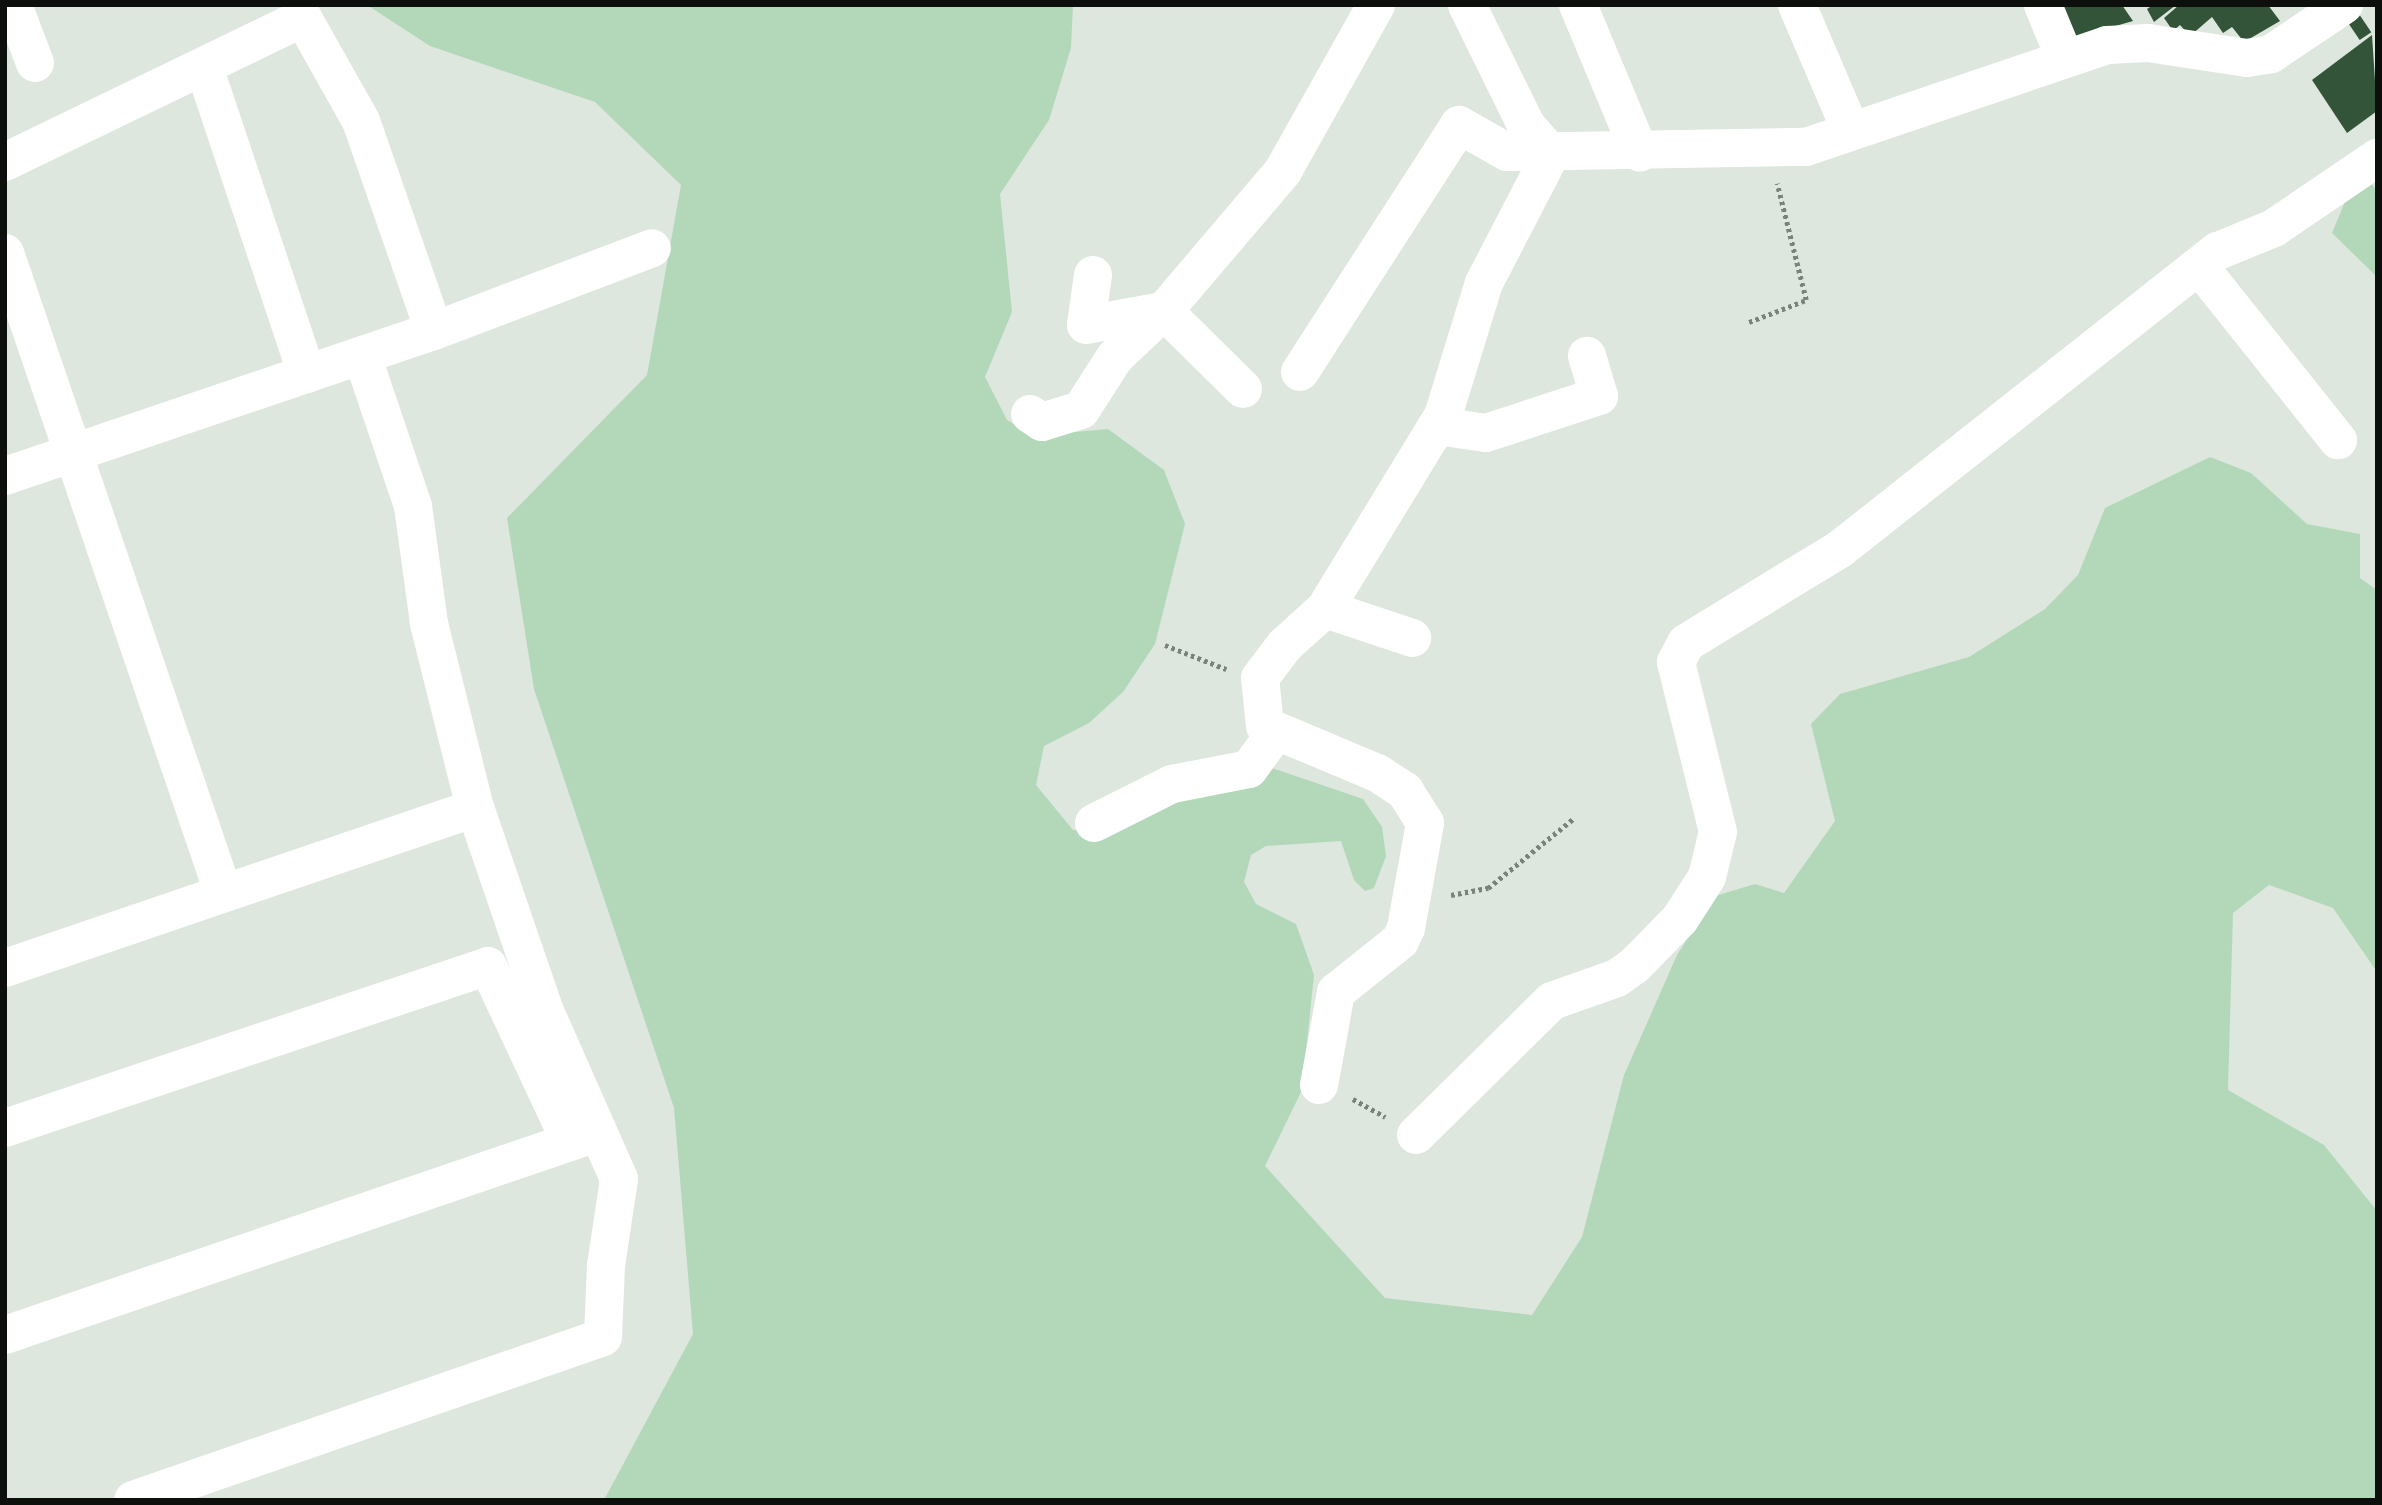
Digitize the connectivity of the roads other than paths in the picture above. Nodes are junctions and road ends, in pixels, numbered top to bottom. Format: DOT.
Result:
graph roads {
  1 [pos="13,5"];
  2 [pos="1376,5"];
  3 [pos="1467,5"];
  4 [pos="1578,5"];
  5 [pos="1797,5"];
  6 [pos="2043,5"];
  7 [pos="2344,5"];
  8 [pos="2064,57"];
  9 [pos="35,63"];
  10 [pos="204,67"];
  11 [pos="1851,131"];
  12 [pos="1640,153"];
  13 [pos="1551,154"];
  14 [pos="2377,158"];
  15 [pos="5,162"];
  16 [pos="652,248"];
  17 [pos="5,253"];
  18 [pos="2199,266"];
  19 [pos="1093,275"];
  20 [pos="1164,311"];
  21 [pos="434,331"];
  22 [pos="362,355"];
  23 [pos="1587,356"];
  24 [pos="1300,372"];
  25 [pos="307,374"];
  26 [pos="1243,389"];
  27 [pos="1030,414"];
  28 [pos="1437,426"];
  29 [pos="2338,440"];
  30 [pos="73,454"];
  31 [pos="5,476"];
  32 [pos="1325,609"];
  33 [pos="1412,638"];
  34 [pos="1275,733"];
  35 [pos="475,807"];
  36 [pos="1094,823"];
  37 [pos="223,892"];
  38 [pos="5,968"];
  39 [pos="1319,1086"];
  40 [pos="5,1128"];
  41 [pos="1416,1135"];
  42 [pos="586,1136"];
  43 [pos="5,1335"];
  44 [pos="133,1500"];
  1 -- 9 [label="street"];
  2 -- 20 [label="street"];
  3 -- 13 [label="street"];
  4 -- 12 [label="street"];
  5 -- 11 [label="street"];
  6 -- 8 [label="street"];
  7 -- 8 [label="street"];
  8 -- 11 [label="street"];
  10 -- 15 [label="street"];
  10 -- 21 [label="street"];
  10 -- 25 [label="street"];
  11 -- 12 [label="street"];
  12 -- 13 [label="street"];
  13 -- 24 [label="street"];
  13 -- 28 [label="street"];
  14 -- 18 [label="street"];
  16 -- 21 [label="street"];
  17 -- 30 [label="street"];
  18 -- 29 [label="street"];
  18 -- 41 [label="street"];
  19 -- 20 [label="street"];
  20 -- 26 [label="street"];
  20 -- 27 [label="street"];
  21 -- 22 [label="street"];
  22 -- 25 [label="street"];
  22 -- 35 [label="street"];
  23 -- 28 [label="street"];
  25 -- 30 [label="street"];
  28 -- 32 [label="street"];
  30 -- 31 [label="street"];
  30 -- 37 [label="street"];
  32 -- 33 [label="street"];
  32 -- 34 [label="street"];
  34 -- 36 [label="street"];
  34 -- 39 [label="street"];
  35 -- 37 [label="street"];
  35 -- 42 [label="street"];
  37 -- 38 [label="street"];
  40 -- 42 [label="street"];
  42 -- 43 [label="street"];
  42 -- 44 [label="street"];
}
